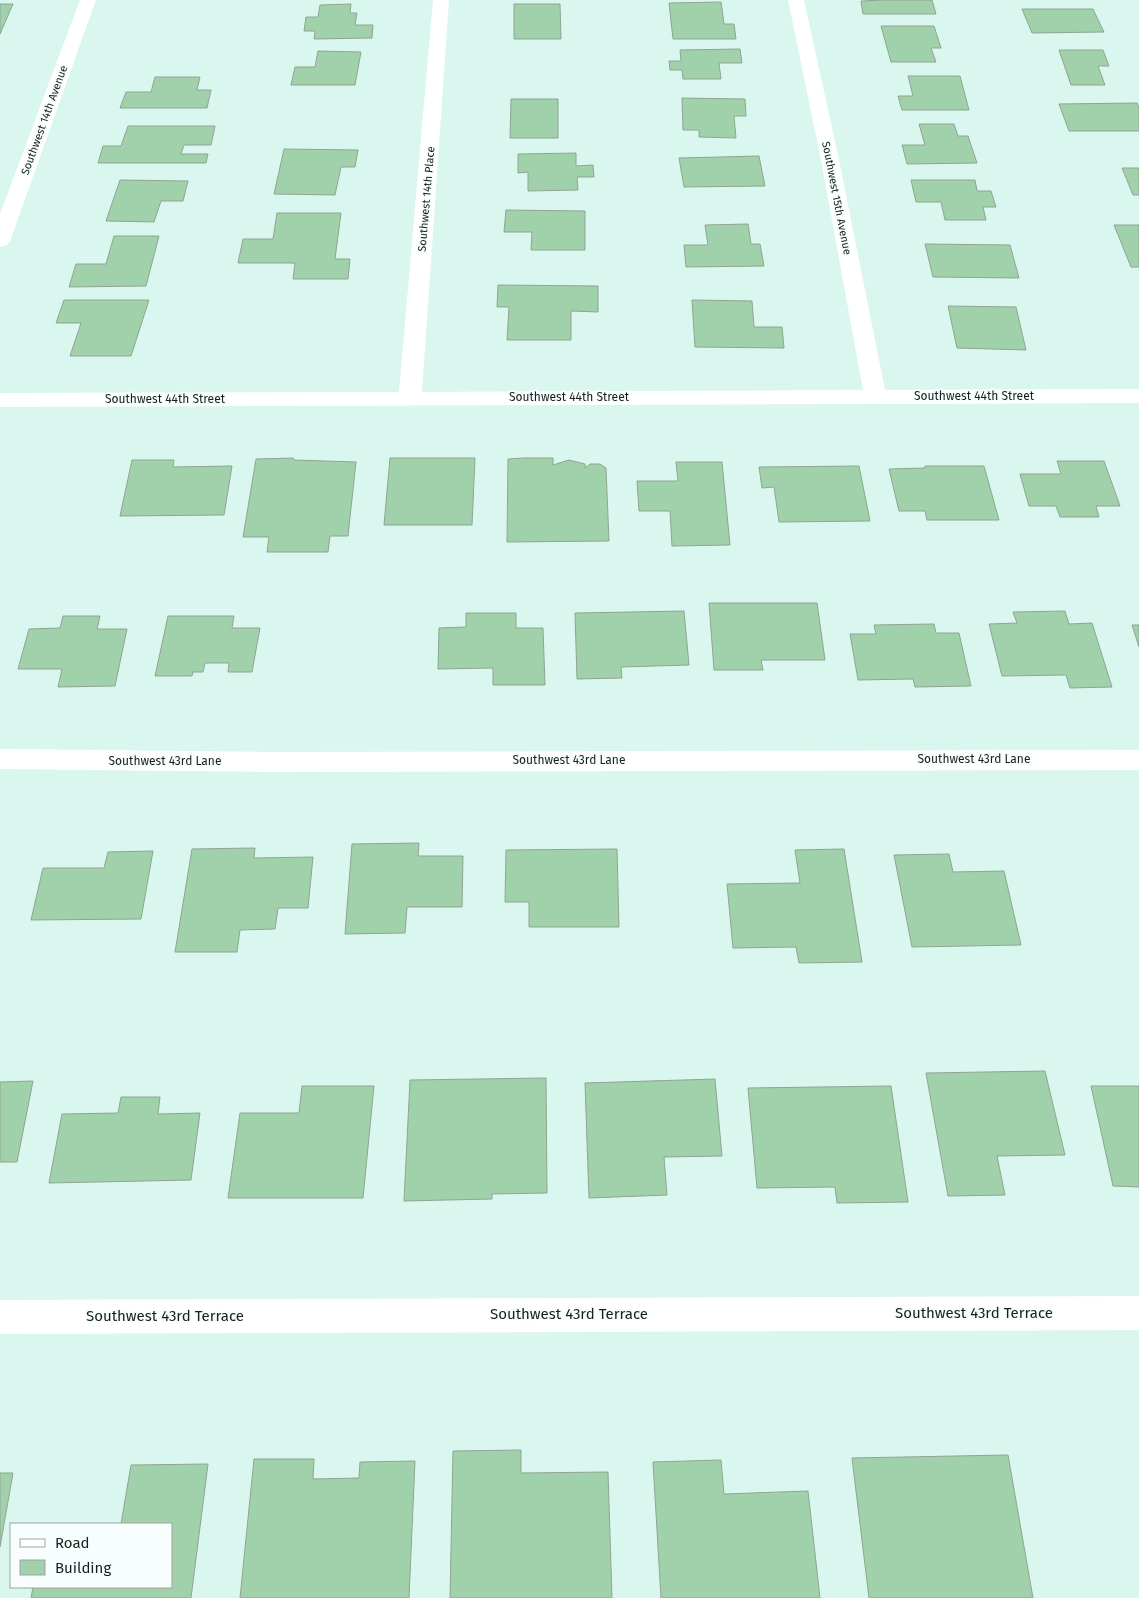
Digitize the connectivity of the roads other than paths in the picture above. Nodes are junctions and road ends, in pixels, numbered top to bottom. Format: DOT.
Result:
graph roads {
  1 [pos="88,0"];
  2 [pos="442,0"];
  3 [pos="796,0"];
  4 [pos="0,241"];
  5 [pos="1139,396"];
  6 [pos="875,397"];
  7 [pos="410,398"];
  8 [pos="0,400"];
  9 [pos="0,760"];
  10 [pos="1139,760"];
  11 [pos="1139,1313"];
  12 [pos="0,1317"];
  1 -- 4 [label="street, Southwest 14th Avenue"];
  2 -- 7 [label="street, Southwest 14th Place"];
  3 -- 6 [label="street, Southwest 15th Avenue"];
  5 -- 6 [label="street, Southwest 44th Street"];
  6 -- 7 [label="street, Southwest 44th Street"];
  7 -- 8 [label="street, Southwest 44th Street"];
  9 -- 10 [label="street, Southwest 43rd Lane"];
  11 -- 12 [label="street, Southwest 43rd Terrace"];
}
